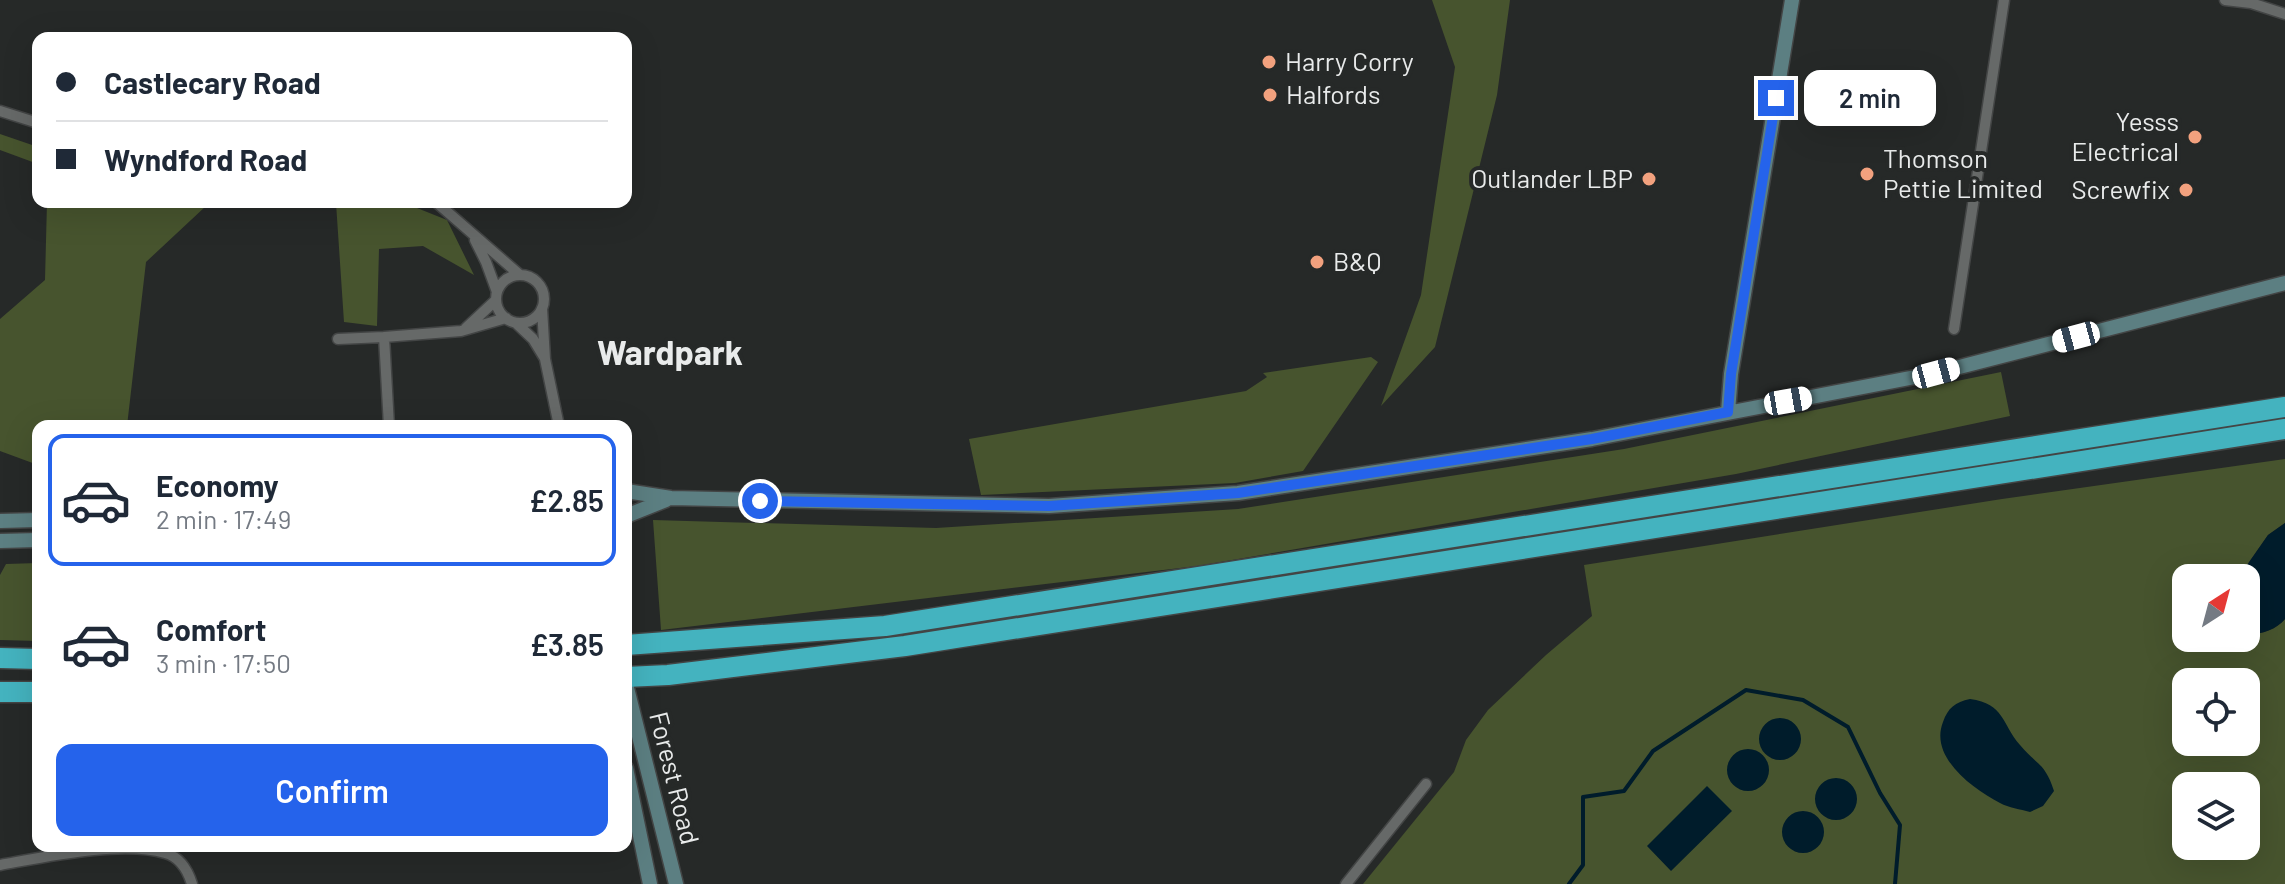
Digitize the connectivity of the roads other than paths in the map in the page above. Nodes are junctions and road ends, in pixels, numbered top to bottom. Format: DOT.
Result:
graph roads {
  1 [pos="1792,0"];
  2 [pos="2004,0"];
  3 [pos="2225,0"];
  4 [pos="2285,14"];
  5 [pos="0,111"];
  6 [pos="32,121"];
  7 [pos="444,208"];
  8 [pos="465,225"];
  9 [pos="520,275"];
  10 [pos="2285,283"];
  11 [pos="496,296"];
  12 [pos="542,308"];
  13 [pos="511,320"];
  14 [pos="1954,329"];
  15 [pos="461,331"];
  16 [pos="384,337"];
  17 [pos="338,339"];
  18 [pos="545,359"];
  19 [pos="553,406"];
  20 [pos="2285,407"];
  21 [pos="1728,412"];
  22 [pos="389,420"];
  23 [pos="553,420"];
  24 [pos="557,420"];
  25 [pos="2285,429"];
  26 [pos="632,492"];
  27 [pos="671,498"];
  28 [pos="632,514"];
  29 [pos="32,520"];
  30 [pos="0,521"];
  31 [pos="32,540"];
  32 [pos="0,541"];
  33 [pos="632,644"];
  34 [pos="0,658"];
  35 [pos="32,659"];
  36 [pos="632,677"];
  37 [pos="0,692"];
  38 [pos="32,692"];
  39 [pos="632,708"];
  40 [pos="1426,784"];
  41 [pos="632,797"];
  42 [pos="98,852"];
  43 [pos="160,852"];
  44 [pos="0,865"];
  45 [pos="192,884"];
  46 [pos="650,884"];
  47 [pos="676,884"];
  48 [pos="1346,884"];
  1 -- 21 [label="main road"];
  2 -- 14 [label="street"];
  3 -- 4 [label="street"];
  5 -- 6 [label="street"];
  7 -- 8 [label="street"];
  8 -- 9 [label="street"];
  8 -- 11 [label="street"];
  9 -- 11 [label="street"];
  9 -- 12 [label="street"];
  10 -- 21 [label="main road"];
  11 -- 13 [label="street"];
  11 -- 15 [label="street"];
  12 -- 13 [label="street"];
  12 -- 18 [label="street"];
  13 -- 15 [label="street"];
  13 -- 18 [label="street"];
  15 -- 16 [label="street"];
  16 -- 17 [label="street"];
  16 -- 22 [label="street"];
  18 -- 19 [label="street"];
  19 -- 23 [label="street"];
  19 -- 24 [label="street"];
  20 -- 33 [label="highway"];
  21 -- 27 [label="main road"];
  25 -- 36 [label="highway"];
  26 -- 27 [label="main road"];
  27 -- 28 [label="main road"];
  29 -- 30 [label="main road"];
  31 -- 32 [label="main road"];
  34 -- 35 [label="highway"];
  37 -- 38 [label="highway"];
  39 -- 47 [label="main road, Forest Road"];
  40 -- 48 [label="street"];
  41 -- 46 [label="main road, Forest Road"];
  42 -- 44 [label="street"];
  43 -- 45 [label="street"];
}
